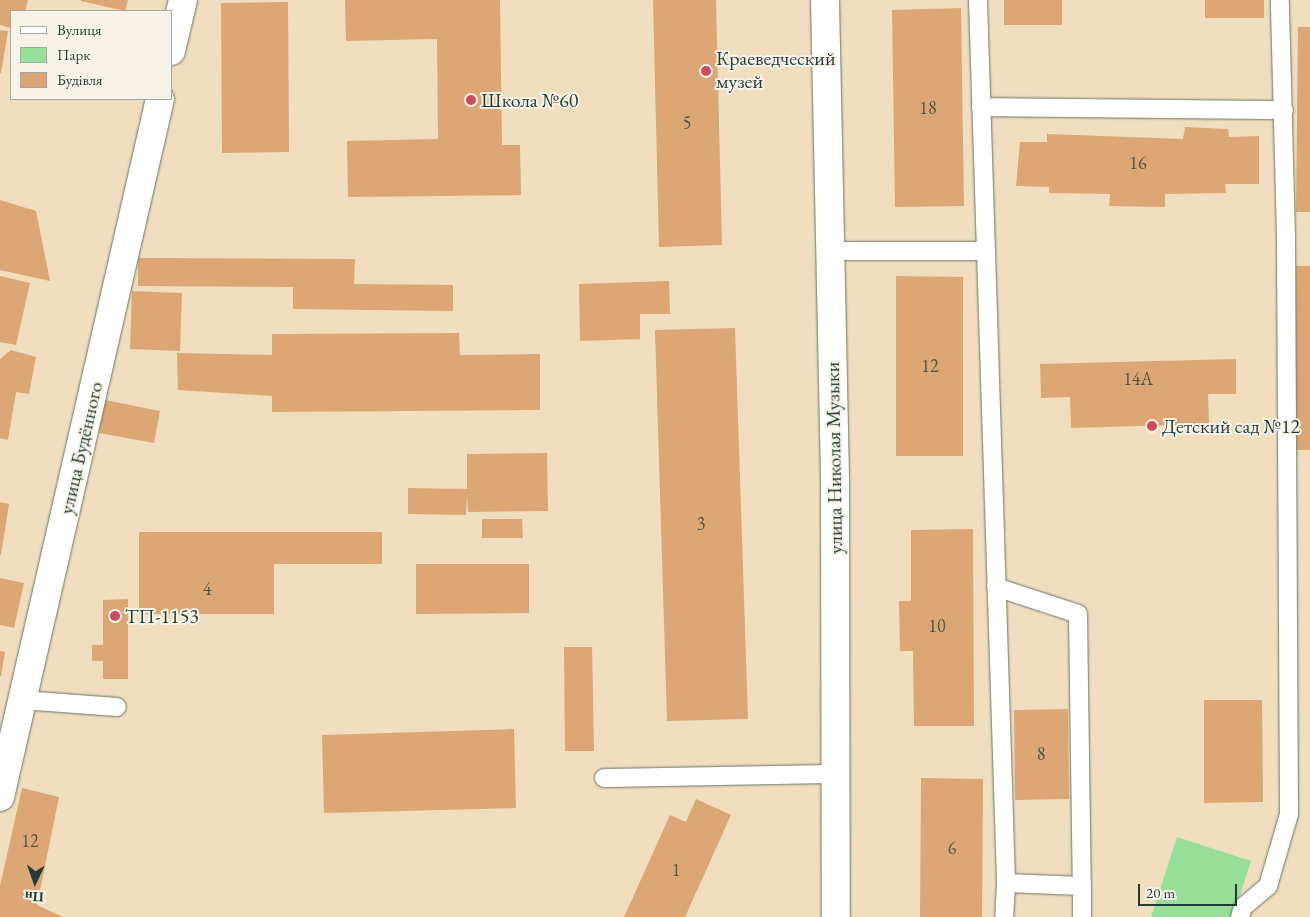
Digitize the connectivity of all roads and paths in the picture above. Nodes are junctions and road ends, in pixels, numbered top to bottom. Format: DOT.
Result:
graph roads {
  1 [pos="183,0"];
  2 [pos="825,0"];
  3 [pos="978,0"];
  4 [pos="1280,0"];
  5 [pos="172,48"];
  6 [pos="160,100"];
  7 [pos="981,107"];
  8 [pos="1284,110"];
  9 [pos="831,251"];
  10 [pos="986,251"];
  11 [pos="996,588"];
  12 [pos="22,700"];
  13 [pos="117,707"];
  14 [pos="835,774"];
  15 [pos="604,778"];
  16 [pos="0,797"];
  17 [pos="1006,883"];
  18 [pos="1082,886"];
  19 [pos="836,917"];
  20 [pos="1004,917"];
  21 [pos="1082,917"];
  22 [pos="1240,917"];
  1 -- 5 [label="main road"];
  2 -- 9 [label="main road, улица Николая Музыки"];
  3 -- 7 [label="lane"];
  4 -- 8 [label="lane"];
  6 -- 12 [label="main road, улица Будённого"];
  7 -- 8 [label="lane"];
  7 -- 10 [label="lane"];
  8 -- 22 [label="lane"];
  9 -- 10 [label="lane"];
  9 -- 14 [label="main road, улица Николая Музыки"];
  10 -- 11 [label="lane"];
  11 -- 17 [label="lane"];
  11 -- 18 [label="lane"];
  12 -- 13 [label="lane"];
  12 -- 16 [label="main road, улица Будённого"];
  14 -- 15 [label="lane"];
  14 -- 19 [label="main road, улица Николая Музыки"];
  17 -- 18 [label="lane"];
  17 -- 20 [label="lane"];
  18 -- 21 [label="lane"];
}
